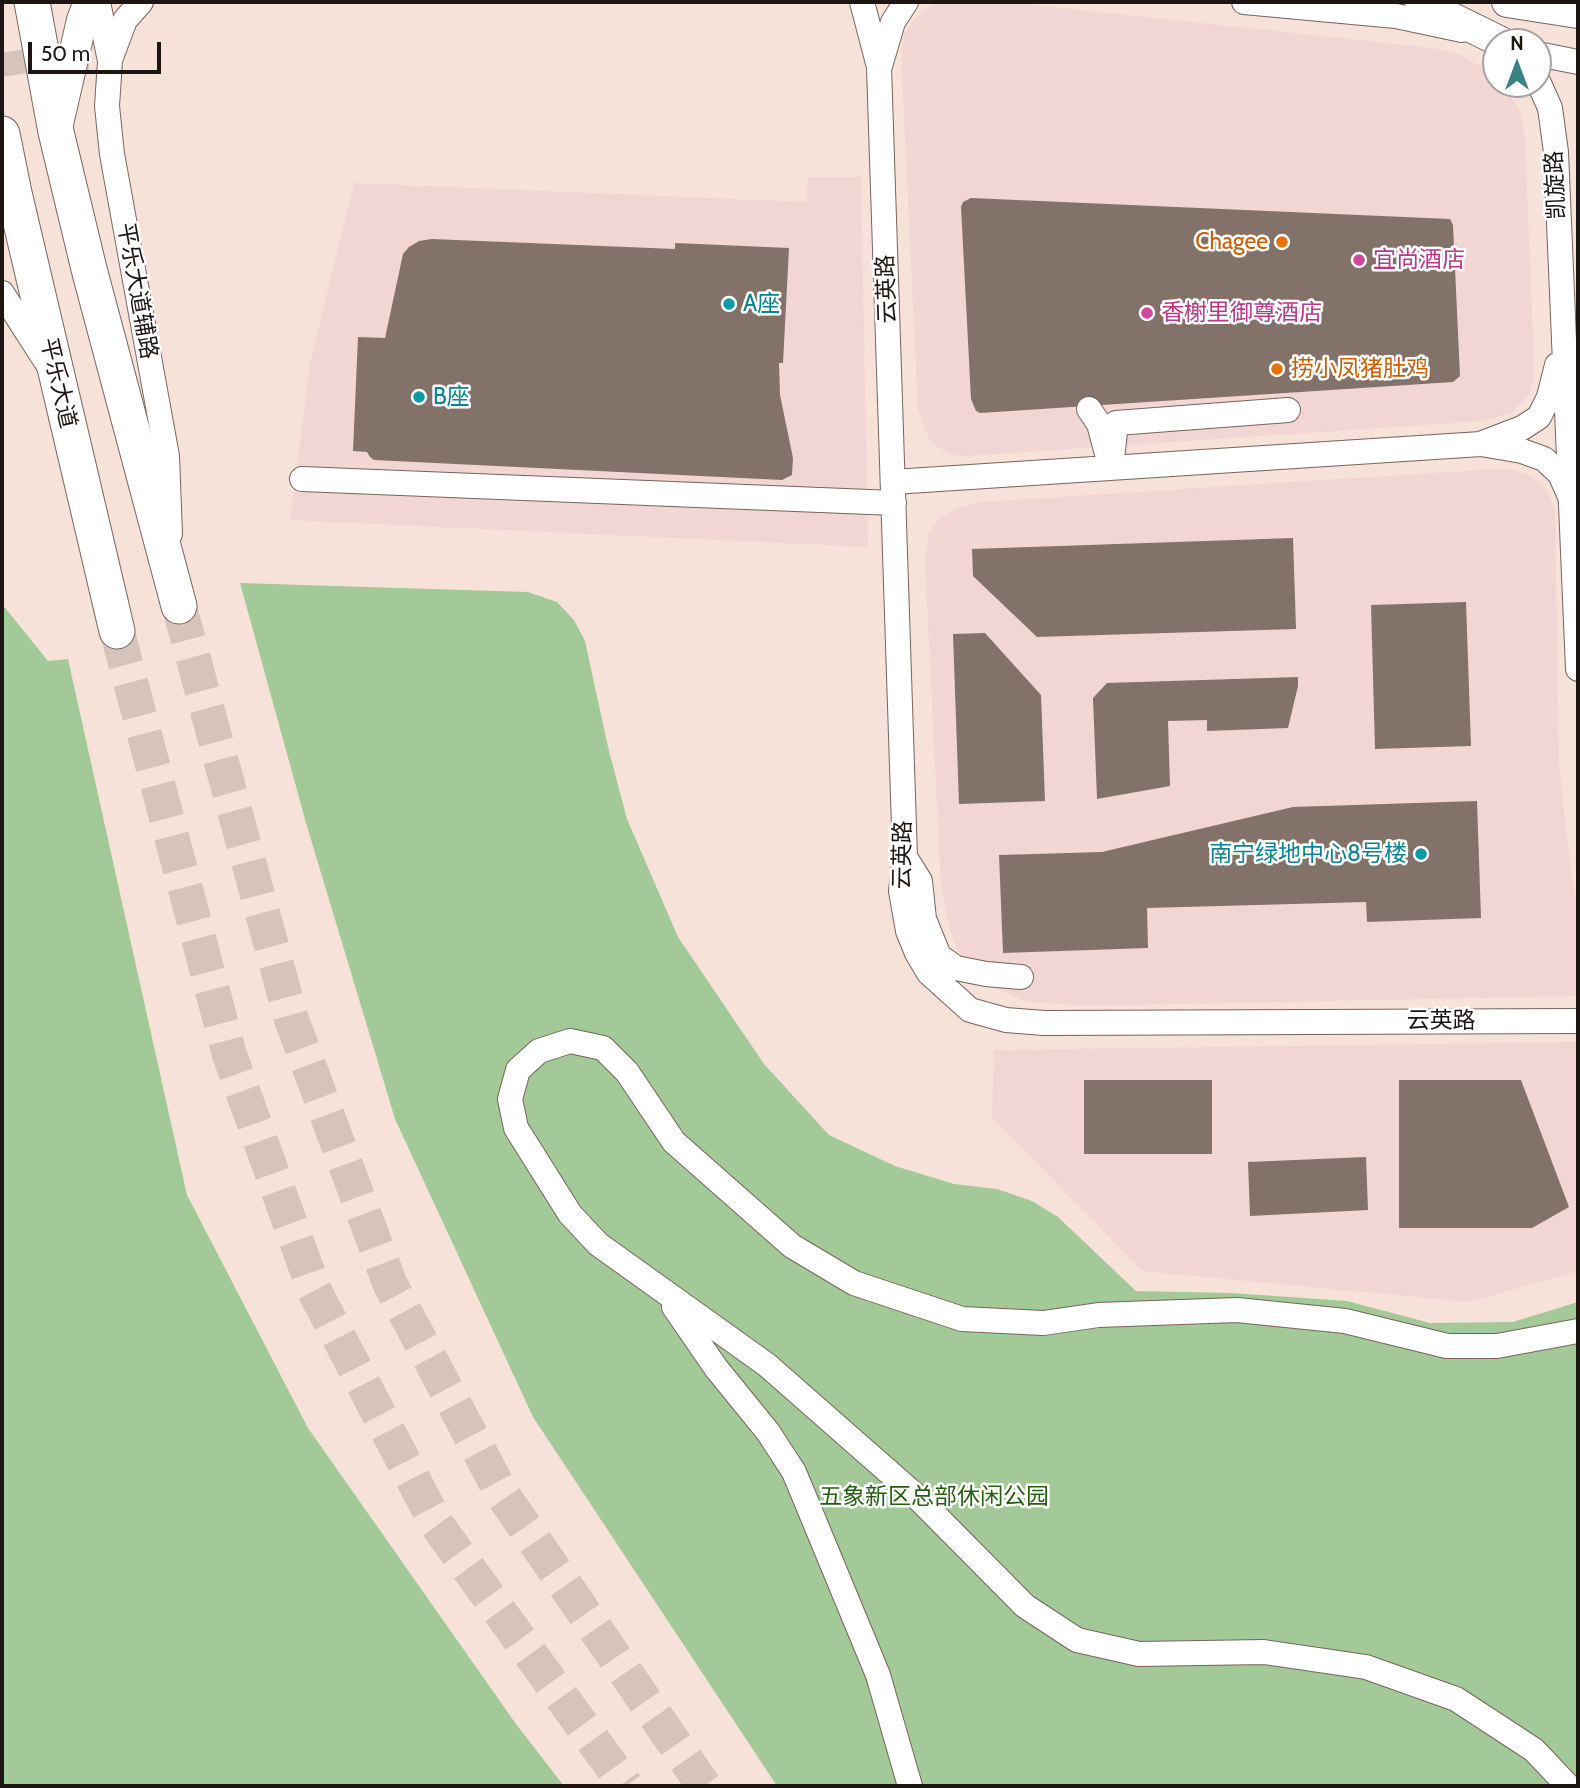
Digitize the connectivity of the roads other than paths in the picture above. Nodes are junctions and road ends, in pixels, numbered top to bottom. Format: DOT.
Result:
graph roads {
  1 [pos="32,2"];
  2 [pos="141,2"];
  3 [pos="862,2"];
  4 [pos="906,2"];
  5 [pos="1244,2"];
  6 [pos="1420,2"];
  7 [pos="1507,2"];
  8 [pos="90,8"];
  9 [pos="1578,13"];
  10 [pos="1482,33"];
  11 [pos="1482,37"];
  12 [pos="1552,57"];
  13 [pos="1578,62"];
  14 [pos="103,64"];
  15 [pos="880,67"];
  16 [pos="1546,98"];
  17 [pos="56,132"];
  18 [pos="2,134"];
  19 [pos="8,181"];
  20 [pos="1578,198"];
  21 [pos="1558,221"];
  22 [pos="2,293"];
  23 [pos="1564,334"];
  24 [pos="58,380"];
  25 [pos="1088,409"];
  26 [pos="1288,410"];
  27 [pos="1481,444"];
  28 [pos="1111,468"];
  29 [pos="302,479"];
  30 [pos="893,493"];
  31 [pos="1571,499"];
  32 [pos="176,593"];
  33 [pos="117,631"];
  34 [pos="1578,669"];
  35 [pos="905,857"];
  36 [pos="1021,977"];
  37 [pos="1578,1021"];
  38 [pos="666,1294"];
  39 [pos="1578,1331"];
  40 [pos="910,1786"];
  41 [pos="1568,1786"];
  1 -- 17 [label="highway"];
  2 -- 14 [label="street"];
  3 -- 15 [label="street"];
  4 -- 15 [label="street"];
  5 -- 11 [label="street"];
  6 -- 10 [label="main road"];
  7 -- 9 [label="main road"];
  8 -- 14 [label="street, 平乐大道辅路"];
  8 -- 17 [label="main road"];
  12 -- 13 [label="street"];
  14 -- 32 [label="street, 平乐大道辅路"];
  15 -- 30 [label="street, 云英路"];
  16 -- 21 [label="street, 凯旋路"];
  17 -- 32 [label="highway"];
  18 -- 19 [label="highway, 平乐大道"];
  19 -- 24 [label="highway, 平乐大道"];
  20 -- 21 [label="street"];
  21 -- 23 [label="street, 凯旋路"];
  22 -- 24 [label="street"];
  23 -- 27 [label="street"];
  23 -- 31 [label="street, 凯旋路"];
  24 -- 33 [label="highway, 平乐大道"];
  25 -- 28 [label="street"];
  26 -- 28 [label="street"];
  27 -- 28 [label="street"];
  27 -- 31 [label="street"];
  28 -- 30 [label="street"];
  29 -- 30 [label="street"];
  30 -- 35 [label="street, 云英路"];
  31 -- 34 [label="street, 凯旋路"];
  35 -- 36 [label="street"];
  35 -- 37 [label="street, 云英路"];
  38 -- 39 [label="street"];
  38 -- 40 [label="street"];
  38 -- 41 [label="street"];
}
